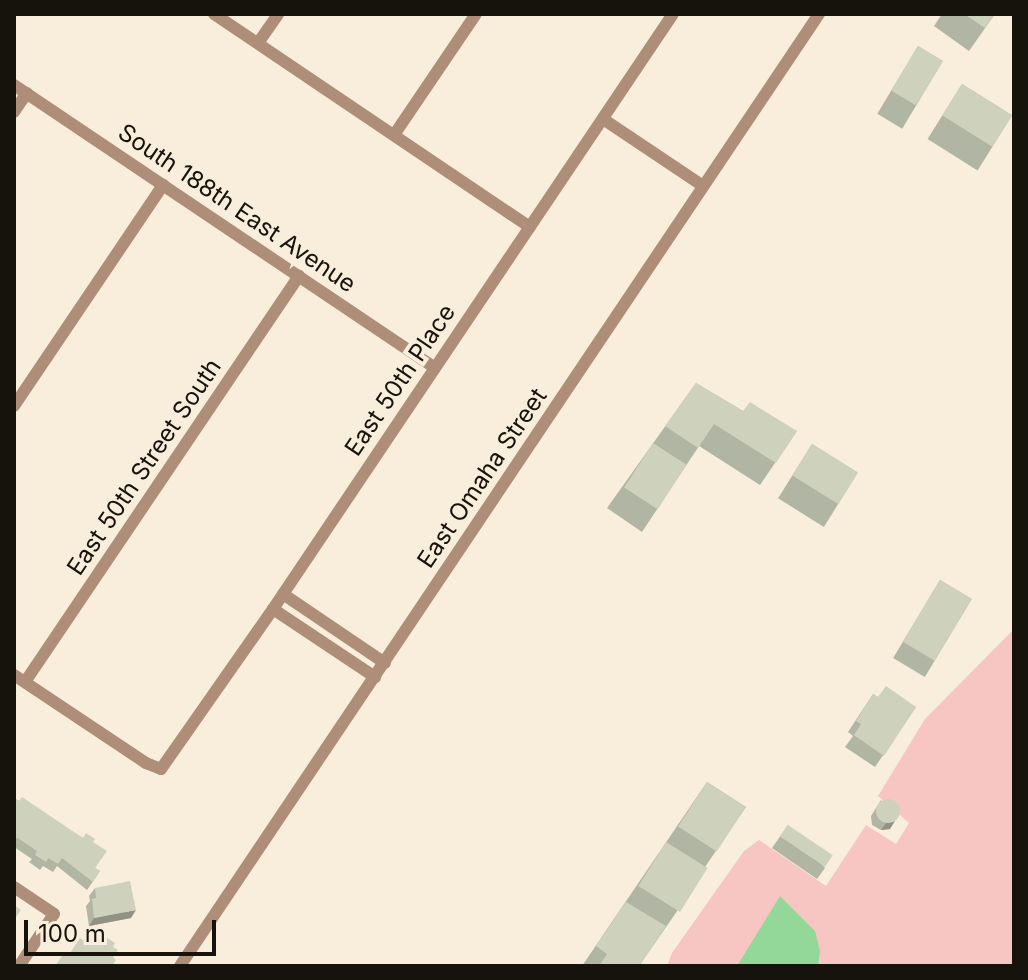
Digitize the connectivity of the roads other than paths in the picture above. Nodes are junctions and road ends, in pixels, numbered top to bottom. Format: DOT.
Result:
graph roads {
  1 [pos="214,14"];
  2 [pos="278,14"];
  3 [pos="476,14"];
  4 [pos="673,14"];
  5 [pos="819,14"];
  6 [pos="258,43"];
  7 [pos="14,85"];
  8 [pos="27,93"];
  9 [pos="14,112"];
  10 [pos="603,119"];
  11 [pos="394,135"];
  12 [pos="163,185"];
  13 [pos="703,186"];
  14 [pos="530,227"];
  15 [pos="299,276"];
  16 [pos="435,368"];
  17 [pos="14,406"];
  18 [pos="283,594"];
  19 [pos="273,609"];
  20 [pos="385,663"];
  21 [pos="375,677"];
  22 [pos="20,678"];
  23 [pos="14,887"];
  24 [pos="19,966"];
  25 [pos="180,966"];
  1 -- 6 [label="street"];
  2 -- 6 [label="street"];
  3 -- 11 [label="street"];
  4 -- 10 [label="street, East 50th Place"];
  5 -- 13 [label="street, East Omaha Street"];
  6 -- 11 [label="street"];
  7 -- 8 [label="street, South 188th East Avenue"];
  8 -- 9 [label="street"];
  8 -- 12 [label="street, South 188th East Avenue"];
  10 -- 13 [label="street"];
  10 -- 14 [label="street, East 50th Place"];
  11 -- 14 [label="street"];
  12 -- 15 [label="street, South 188th East Avenue"];
  12 -- 17 [label="street"];
  13 -- 20 [label="street, East Omaha Street"];
  14 -- 16 [label="street, East 50th Place"];
  15 -- 16 [label="street, South 188th East Avenue"];
  15 -- 22 [label="street, East 50th Street South"];
  16 -- 18 [label="street, East 50th Place"];
  18 -- 19 [label="street, East 50th Place"];
  18 -- 20 [label="street"];
  19 -- 21 [label="street"];
  19 -- 22 [label="street, East 50th Place"];
  20 -- 21 [label="street, East Omaha Street"];
  21 -- 25 [label="street, East Omaha Street"];
  23 -- 24 [label="street"];
}
